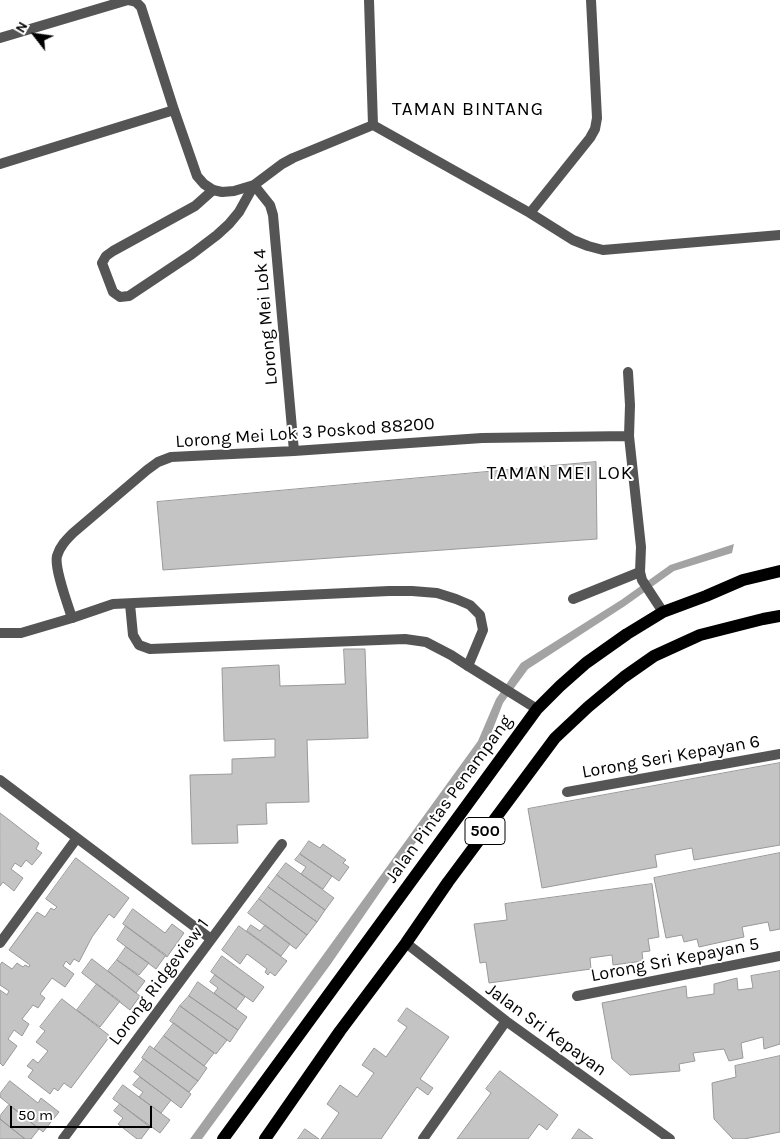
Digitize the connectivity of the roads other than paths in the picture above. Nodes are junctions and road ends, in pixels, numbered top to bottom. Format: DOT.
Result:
graph roads {
  1 [pos="369,0"];
  2 [pos="591,0"];
  3 [pos="0,38"];
  4 [pos="174,110"];
  5 [pos="373,125"];
  6 [pos="0,164"];
  7 [pos="254,185"];
  8 [pos="213,190"];
  9 [pos="530,213"];
  10 [pos="780,235"];
  11 [pos="628,372"];
  12 [pos="629,436"];
  13 [pos="294,452"];
  14 [pos="780,571"];
  15 [pos="641,576"];
  16 [pos="573,599"];
  17 [pos="130,604"];
  18 [pos="663,612"];
  19 [pos="780,616"];
  20 [pos="72,618"];
  21 [pos="0,633"];
  22 [pos="468,666"];
  23 [pos="537,709"];
  24 [pos="780,754"];
  25 [pos="0,780"];
  26 [pos="567,792"];
  27 [pos="77,838"];
  28 [pos="282,844"];
  29 [pos="211,939"];
  30 [pos="0,943"];
  31 [pos="406,943"];
  32 [pos="780,956"];
  33 [pos="577,996"];
  34 [pos="506,1022"];
  35 [pos="63,1139"];
  36 [pos="223,1139"];
  37 [pos="265,1139"];
  38 [pos="423,1139"];
  39 [pos="669,1139"];
  1 -- 5 [label="street"];
  2 -- 9 [label="street"];
  3 -- 4 [label="street"];
  4 -- 6 [label="street"];
  4 -- 8 [label="street"];
  5 -- 7 [label="street"];
  5 -- 9 [label="street"];
  7 -- 8 [label="street"];
  7 -- 8 [label="street"];
  7 -- 13 [label="street, Lorong Mei Lok 4"];
  9 -- 10 [label="street"];
  11 -- 12 [label="street"];
  12 -- 13 [label="street, Lorong Mei Lok 3 Poskod 88200"];
  12 -- 15 [label="street"];
  13 -- 20 [label="street, Lorong Mei Lok 3 Poskod 88200"];
  14 -- 18 [label="main road, Jalan Pintas Penampang / 500"];
  15 -- 16 [label="street"];
  15 -- 18 [label="street"];
  17 -- 20 [label="street"];
  17 -- 22 [label="street"];
  17 -- 22 [label="street"];
  18 -- 23 [label="main road, Jalan Pintas Penampang / 500"];
  19 -- 31 [label="main road, 500"];
  20 -- 21 [label="street"];
  22 -- 23 [label="street"];
  23 -- 36 [label="main road, Jalan Pintas Penampang / 500"];
  24 -- 26 [label="street, Lorong Seri Kepayan 6"];
  25 -- 27 [label="street"];
  27 -- 29 [label="street"];
  27 -- 30 [label="street"];
  28 -- 29 [label="street, Lorong Ridgeview 1"];
  29 -- 35 [label="street, Lorong Ridgeview 1"];
  31 -- 34 [label="street, Jalan Sri Kepayan"];
  31 -- 37 [label="main road, 500"];
  32 -- 33 [label="street, Lorong Sri Kepayan 5"];
  34 -- 38 [label="street"];
  34 -- 39 [label="street, Jalan Sri Kepayan"];
}
